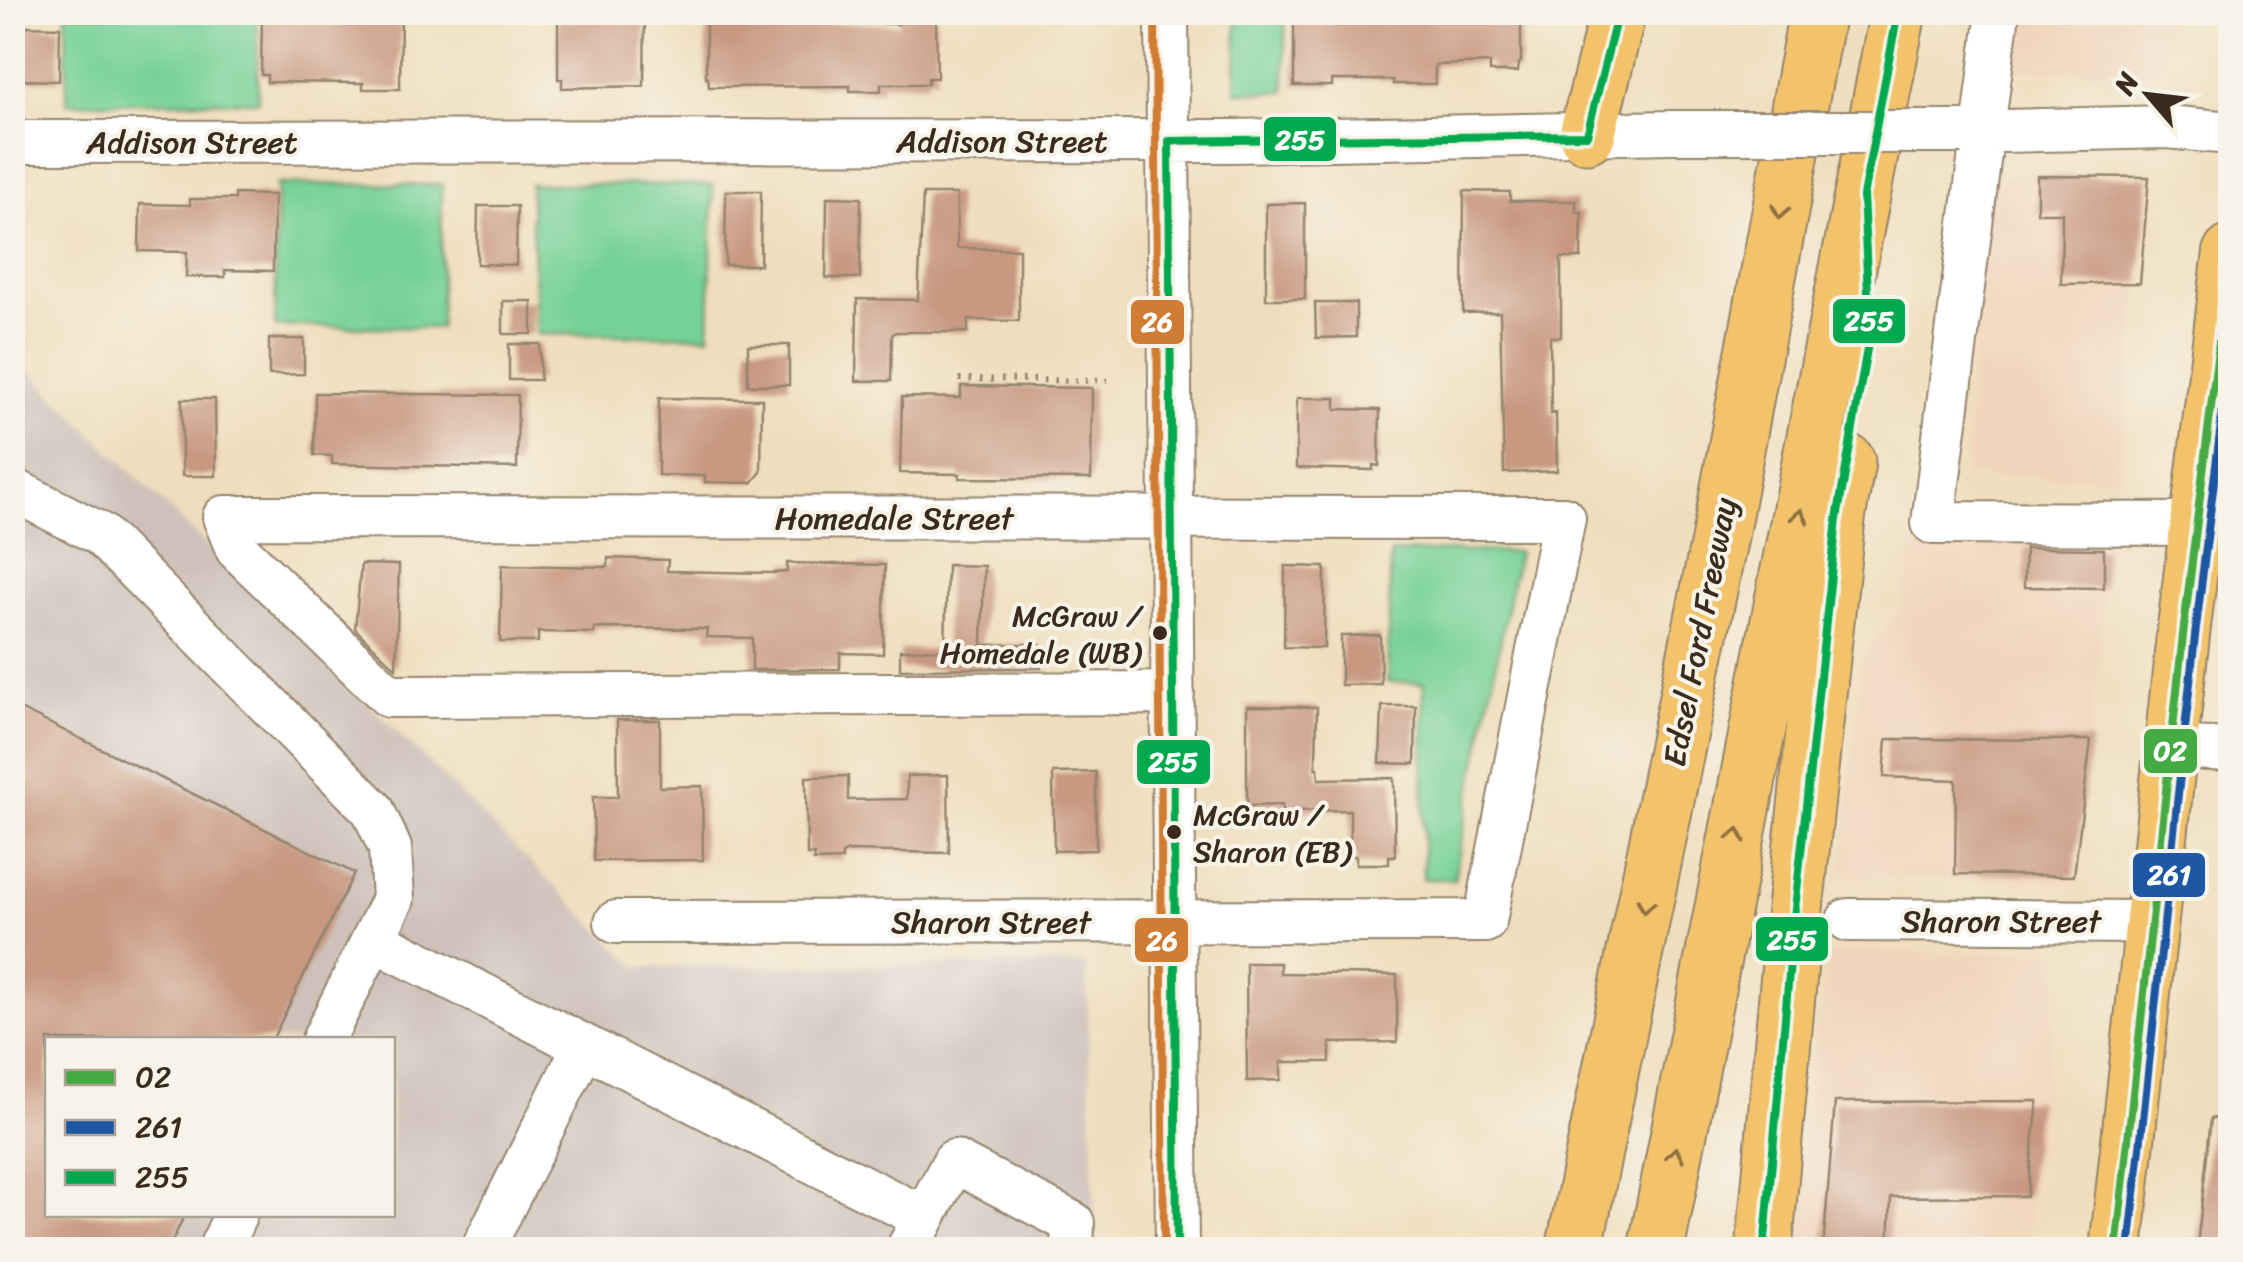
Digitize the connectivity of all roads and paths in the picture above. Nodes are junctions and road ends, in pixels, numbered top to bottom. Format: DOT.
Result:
graph roads {
  1 [pos="1168,12"];
  2 [pos="1618,12"];
  3 [pos="1818,12"];
  4 [pos="1898,12"];
  5 [pos="1998,12"];
  6 [pos="1972,131"];
  7 [pos="2230,133"];
  8 [pos="1587,135"];
  9 [pos="1170,141"];
  10 [pos="12,142"];
  11 [pos="1863,196"];
  12 [pos="2230,252"];
  13 [pos="958,379"];
  14 [pos="1108,380"];
  15 [pos="12,489"];
  16 [pos="1172,518"];
  17 [pos="2199,524"];
  18 [pos="1173,693"];
  19 [pos="2172,748"];
  20 [pos="2230,750"];
  21 [pos="1848,920"];
  22 [pos="1485,921"];
  23 [pos="616,922"];
  24 [pos="1174,922"];
  25 [pos="2154,922"];
  26 [pos="373,940"];
  27 [pos="324,1037"];
  28 [pos="584,1046"];
  29 [pos="235,1217"];
  30 [pos="916,1234"];
  31 [pos="219,1250"];
  32 [pos="482,1250"];
  33 [pos="1072,1250"];
  34 [pos="1177,1250"];
  35 [pos="1574,1250"];
  36 [pos="1656,1250"];
  37 [pos="1764,1250"];
  38 [pos="2116,1250"];
  1 -- 9 [label="street"];
  2 -- 8 [label="highway"];
  3 -- 35 [label="highway, Edsel Ford Freeway, one-way"];
  4 -- 11 [label="highway"];
  5 -- 6 [label="street"];
  6 -- 7 [label="street, Addison Street"];
  6 -- 8 [label="street, Addison Street, bridge"];
  6 -- 17 [label="street"];
  8 -- 9 [label="street, Addison Street"];
  9 -- 10 [label="street, Addison Street"];
  9 -- 16 [label="street"];
  36 -- 11 [label="highway, one-way"];
  11 -- 37 [label="highway"];
  12 -- 17 [label="main road"];
  13 -- 14 [label="path"];
  15 -- 26 [label="street"];
  16 -- 18 [label="street"];
  16 -- 18 [label="street, Homedale Street"];
  16 -- 22 [label="street, Homedale Street"];
  17 -- 19 [label="main road"];
  18 -- 24 [label="street"];
  19 -- 20 [label="street"];
  19 -- 25 [label="main road"];
  21 -- 25 [label="street, Sharon Street"];
  22 -- 24 [label="street, Sharon Street"];
  23 -- 24 [label="street, Sharon Street"];
  24 -- 34 [label="street"];
  25 -- 38 [label="main road"];
  26 -- 27 [label="street"];
  26 -- 28 [label="street"];
  28 -- 30 [label="street"];
  28 -- 32 [label="street"];
  29 -- 31 [label="street"];
  30 -- 33 [label="street"];
}
